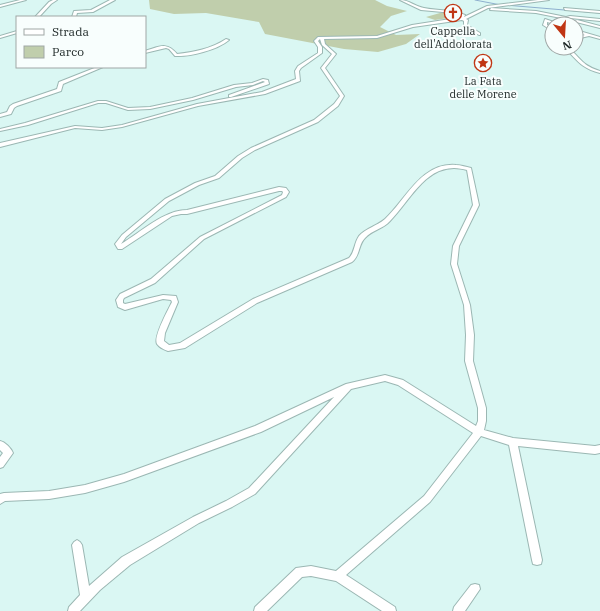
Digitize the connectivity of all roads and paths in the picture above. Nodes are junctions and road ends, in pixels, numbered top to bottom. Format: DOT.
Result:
graph roads {
  1 [pos="24,0"];
  2 [pos="55,0"];
  3 [pos="113,0"];
  4 [pos="402,0"];
  5 [pos="547,0"];
  6 [pos="0,6"];
  7 [pos="484,9"];
  8 [pos="565,9"];
  9 [pos="600,12"];
  10 [pos="542,13"];
  11 [pos="38,16"];
  12 [pos="74,16"];
  13 [pos="556,16"];
  14 [pos="544,17"];
  15 [pos="584,18"];
  16 [pos="463,19"];
  17 [pos="452,20"];
  18 [pos="600,20"];
  19 [pos="584,23"];
  20 [pos="600,27"];
  21 [pos="16,32"];
  22 [pos="584,33"];
  23 [pos="479,34"];
  24 [pos="16,35"];
  25 [pos="589,35"];
  26 [pos="584,36"];
  27 [pos="0,38"];
  28 [pos="322,38"];
  29 [pos="600,38"];
  30 [pos="227,40"];
  31 [pos="146,52"];
  32 [pos="575,56"];
  33 [pos="98,68"];
  34 [pos="600,72"];
  35 [pos="230,99"];
  36 [pos="0,116"];
  37 [pos="0,130"];
  38 [pos="0,145"];
  39 [pos="349,386"];
  40 [pos="479,432"];
  41 [pos="513,442"];
  42 [pos="0,446"];
  43 [pos="600,449"];
  44 [pos="0,464"];
  45 [pos="0,499"];
  46 [pos="77,545"];
  47 [pos="537,560"];
  48 [pos="338,576"];
  49 [pos="475,589"];
  50 [pos="86,598"];
  51 [pos="73,611"];
  52 [pos="260,611"];
  53 [pos="392,611"];
  54 [pos="458,611"];
  1 -- 6 [label="street"];
  2 -- 11 [label="street"];
  3 -- 12 [label="street"];
  4 -- 17 [label="street"];
  5 -- 7 [label="street"];
  7 -- 10 [label="street"];
  7 -- 16 [label="street"];
  8 -- 9 [label="street"];
  10 -- 13 [label="street"];
  10 -- 14 [label="street"];
  15 -- 18 [label="street"];
  16 -- 17 [label="street"];
  16 -- 23 [label="street"];
  17 -- 28 [label="street"];
  19 -- 20 [label="street"];
  21 -- 27 [label="street"];
  22 -- 25 [label="street"];
  24 -- 27 [label="street"];
  25 -- 26 [label="street"];
  25 -- 29 [label="street"];
  28 -- 35 [label="street"];
  28 -- 40 [label="street"];
  30 -- 31 [label="street"];
  32 -- 34 [label="street"];
  33 -- 36 [label="street"];
  35 -- 37 [label="street"];
  35 -- 38 [label="street"];
  39 -- 40 [label="street"];
  39 -- 45 [label="street"];
  39 -- 50 [label="street"];
  40 -- 41 [label="street"];
  40 -- 48 [label="street"];
  41 -- 43 [label="street"];
  41 -- 47 [label="street"];
  42 -- 44 [label="street"];
  46 -- 50 [label="street"];
  48 -- 52 [label="street"];
  48 -- 53 [label="street"];
  49 -- 54 [label="street"];
  50 -- 51 [label="street"];
}
